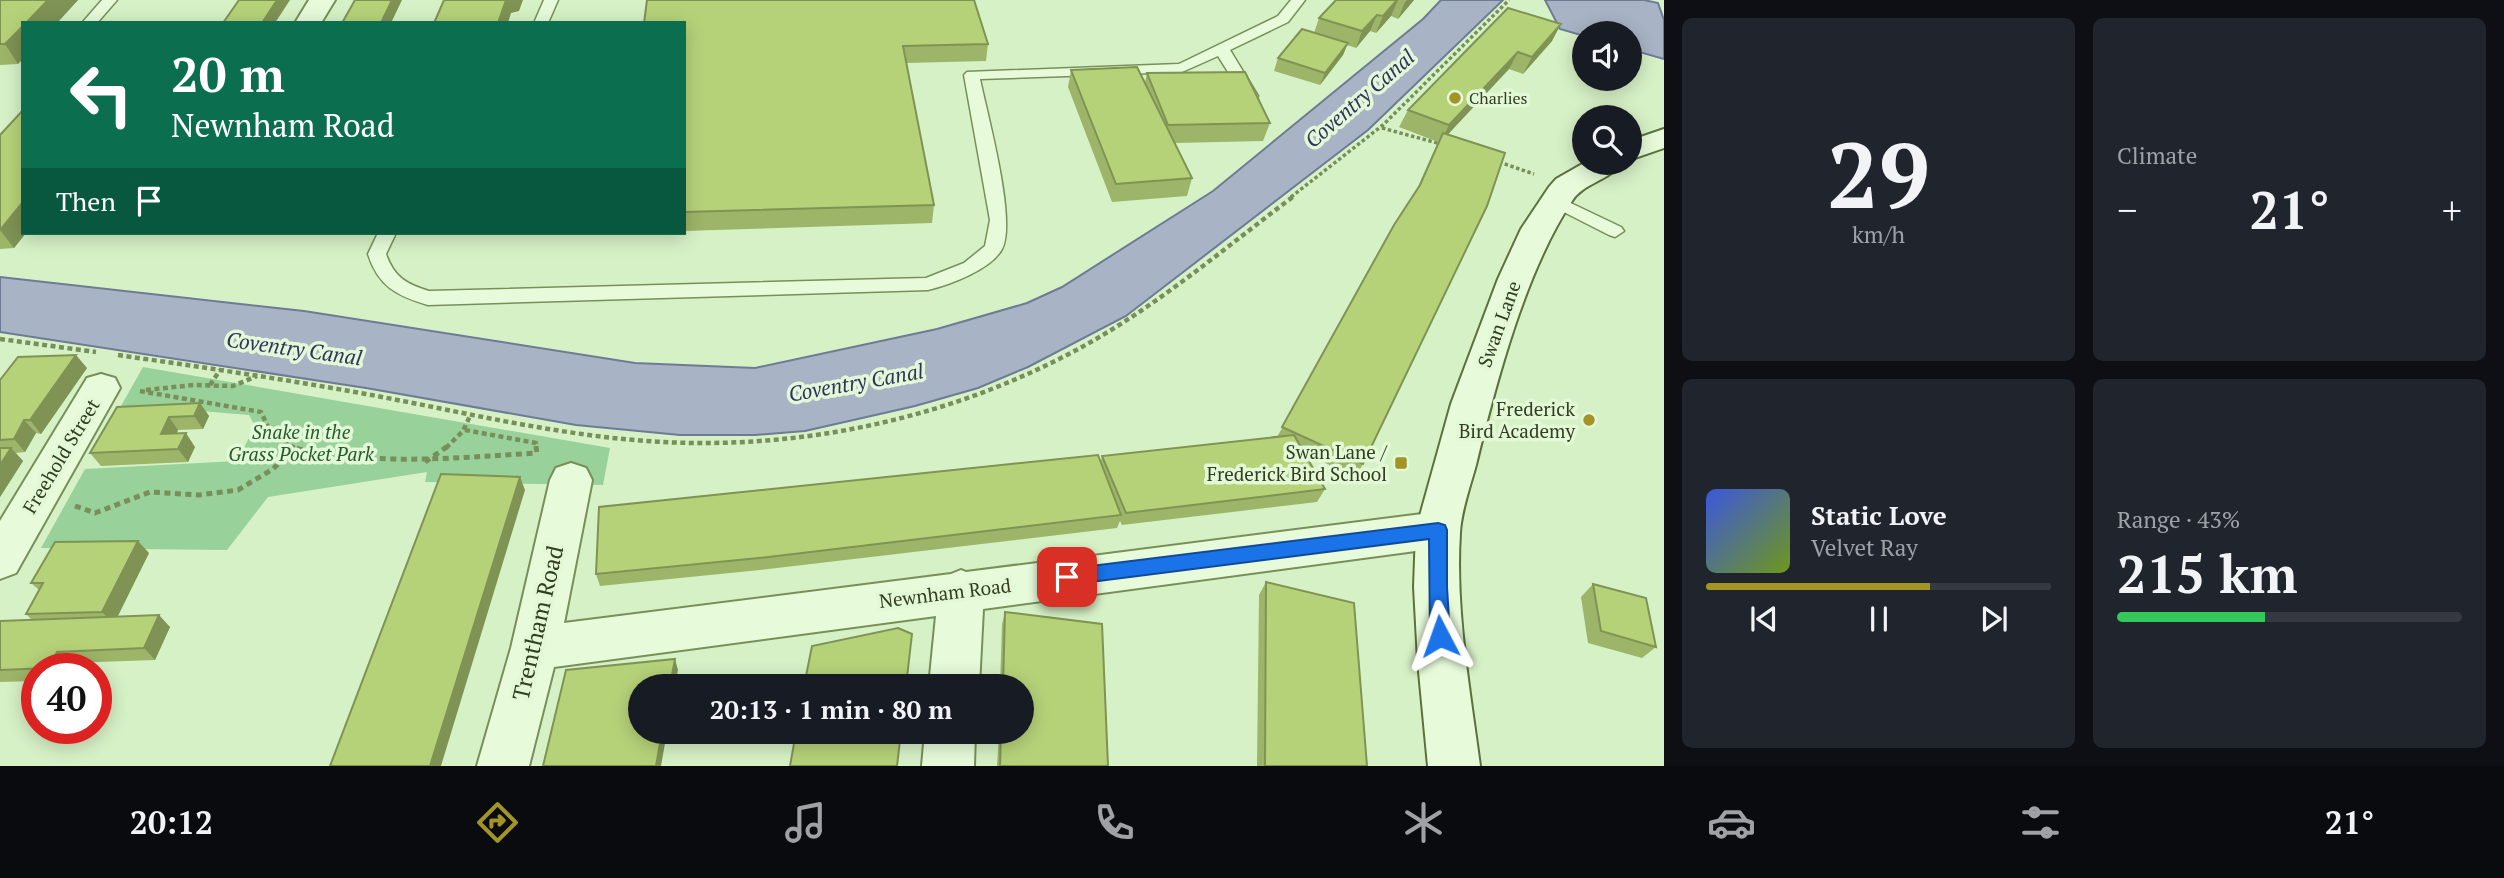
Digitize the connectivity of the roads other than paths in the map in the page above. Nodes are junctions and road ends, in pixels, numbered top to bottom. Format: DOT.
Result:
graph roads {
  1 [pos="110,0"];
  2 [pos="322,0"];
  3 [pos="551,0"];
  4 [pos="1298,0"];
  5 [pos="91,21"];
  6 [pos="308,21"];
  7 [pos="542,21"];
  8 [pos="1221,48"];
  9 [pos="1261,112"];
  10 [pos="1664,138"];
  11 [pos="1642,146"];
  12 [pos="1589,175"];
  13 [pos="1561,194"];
  14 [pos="1615,231"];
  15 [pos="386,235"];
  16 [pos="115,372"];
  17 [pos="571,480"];
  18 [pos="1438,530"];
  19 [pos="0,560"];
  20 [pos="961,590"];
  21 [pos="535,648"];
  22 [pos="955,674"];
  23 [pos="949,744"];
  24 [pos="503,766"];
  25 [pos="948,766"];
  26 [pos="1454,766"];
  1 -- 5 [label="lane"];
  2 -- 6 [label="street"];
  3 -- 7 [label="lane"];
  4 -- 8 [label="lane"];
  8 -- 9 [label="lane"];
  8 -- 15 [label="lane"];
  10 -- 11 [label="street"];
  12 -- 13 [label="street, Swan Lane"];
  13 -- 14 [label="lane"];
  13 -- 18 [label="street, Swan Lane"];
  16 -- 19 [label="street, Freehold Street"];
  17 -- 21 [label="street, Trentham Road"];
  18 -- 20 [label="street, Newnham Road"];
  18 -- 26 [label="street, Swan Lane"];
  20 -- 21 [label="street, Newnham Road"];
  20 -- 22 [label="street"];
  21 -- 24 [label="street, Trentham Road"];
  23 -- 25 [label="street"];
}
